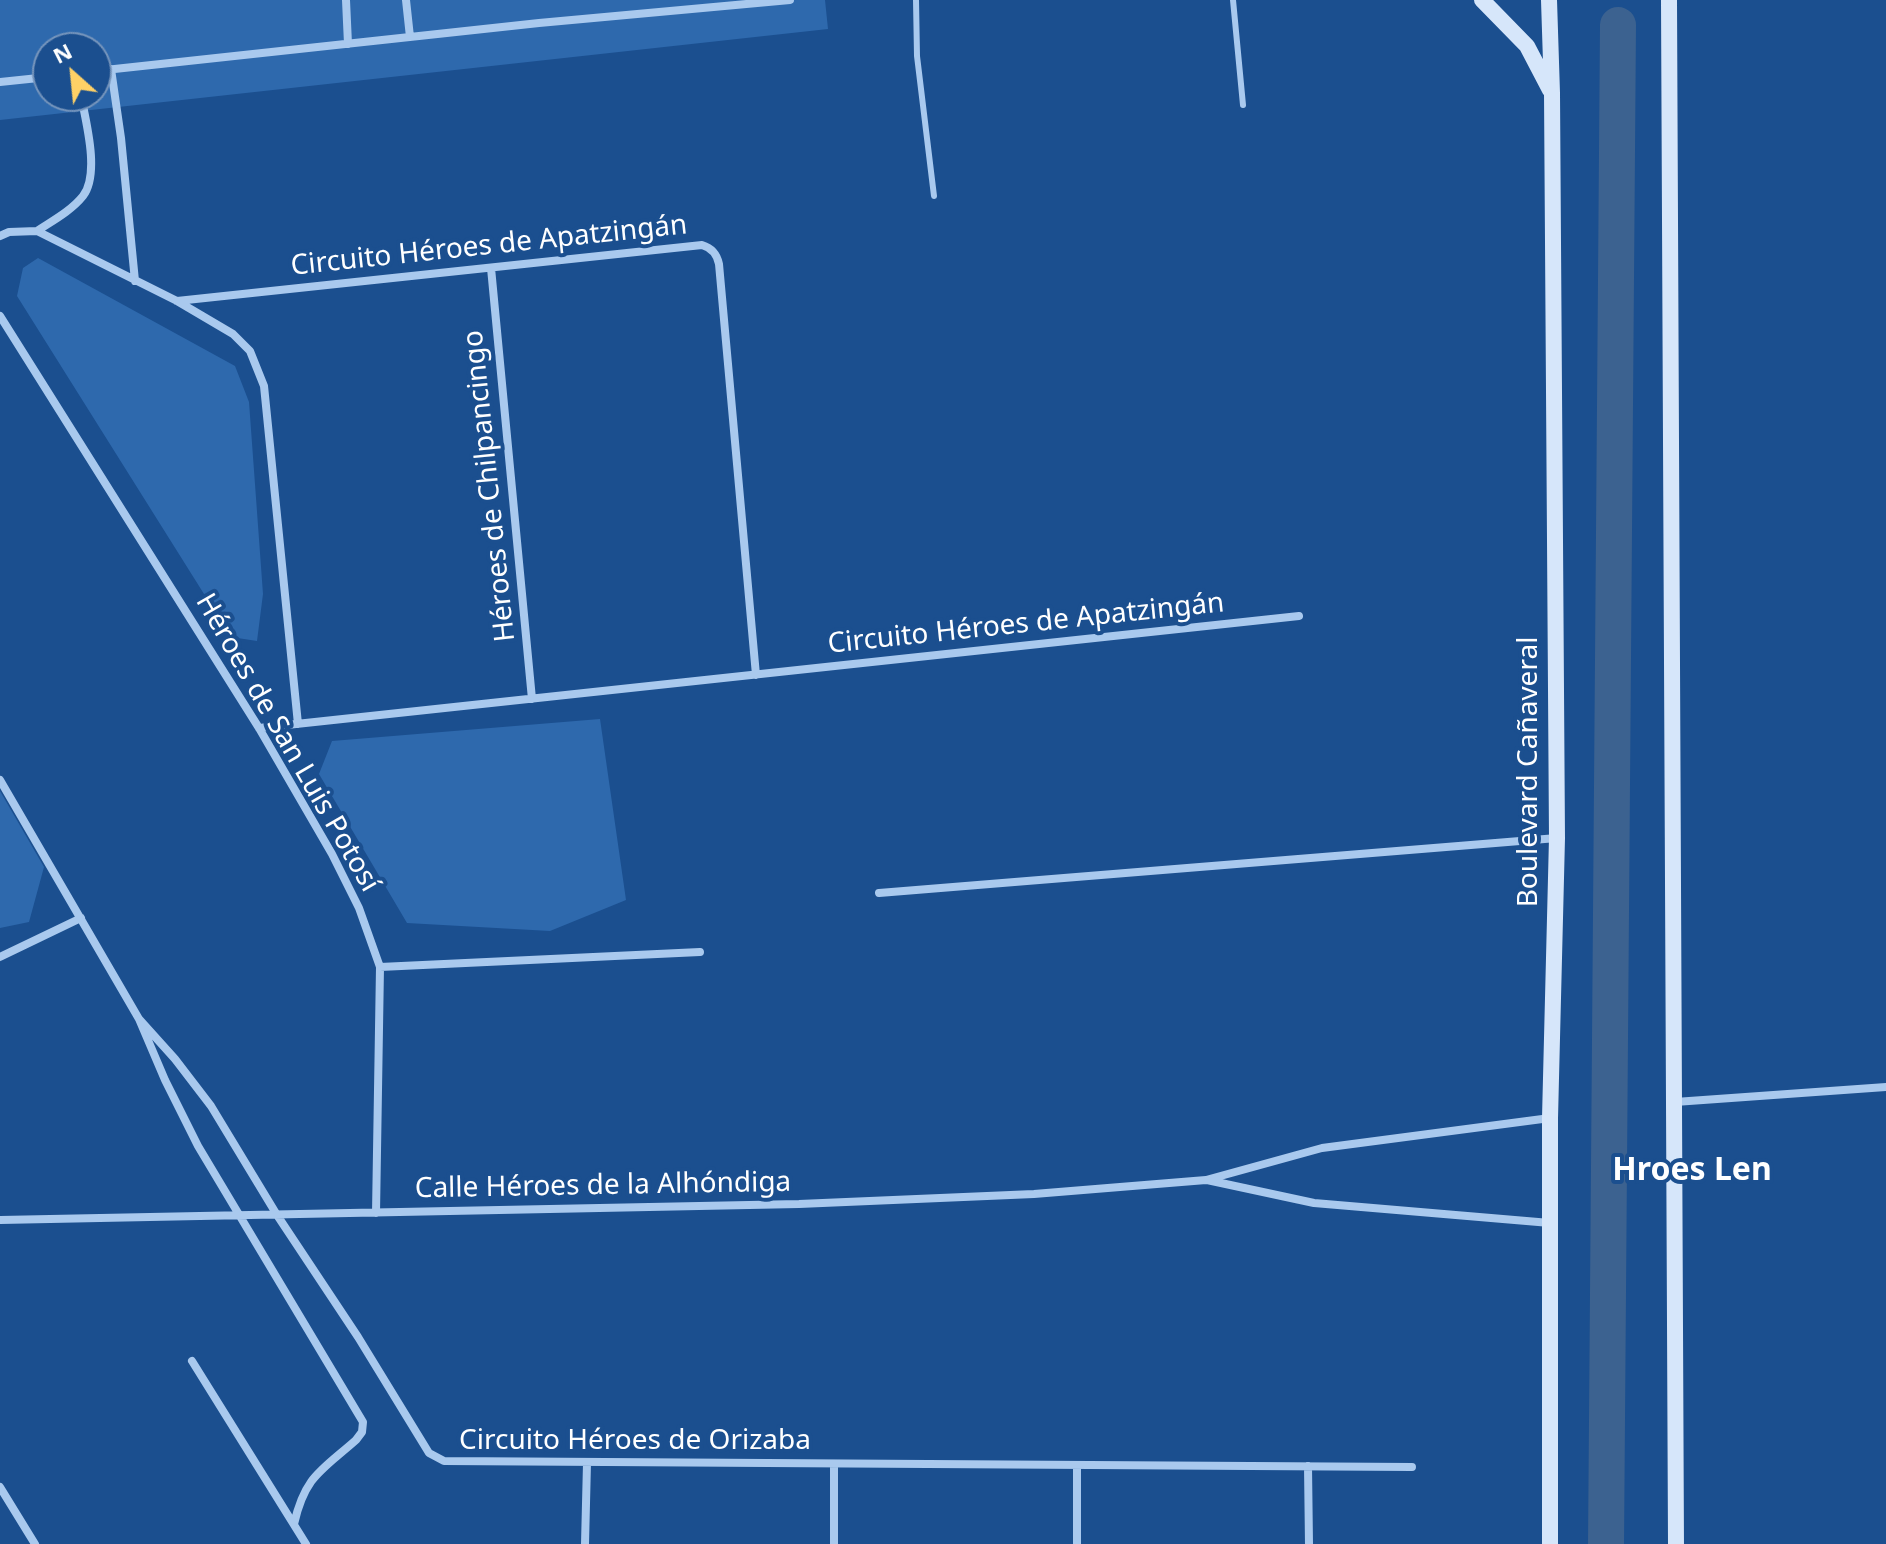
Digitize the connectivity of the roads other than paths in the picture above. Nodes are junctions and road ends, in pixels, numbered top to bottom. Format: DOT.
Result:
graph roads {
  1 [pos="346,0"];
  2 [pos="406,0"];
  3 [pos="790,0"];
  4 [pos="916,0"];
  5 [pos="1233,0"];
  6 [pos="1482,0"];
  7 [pos="1549,0"];
  8 [pos="1669,0"];
  9 [pos="410,37"];
  10 [pos="348,44"];
  11 [pos="112,69"];
  12 [pos="112,76"];
  13 [pos="32,79"];
  14 [pos="0,82"];
  15 [pos="1552,93"];
  16 [pos="1243,105"];
  17 [pos="83,112"];
  18 [pos="934,196"];
  19 [pos="37,231"];
  20 [pos="0,236"];
  21 [pos="491,268"];
  22 [pos="135,281"];
  23 [pos="177,301"];
  24 [pos="0,316"];
  25 [pos="1299,616"];
  26 [pos="756,675"];
  27 [pos="532,699"];
  28 [pos="298,724"];
  29 [pos="259,728"];
  30 [pos="0,780"];
  31 [pos="1557,838"];
  32 [pos="879,893"];
  33 [pos="81,918"];
  34 [pos="700,952"];
  35 [pos="0,957"];
  36 [pos="380,967"];
  37 [pos="139,1019"];
  38 [pos="1886,1087"];
  39 [pos="1675,1102"];
  40 [pos="1550,1118"];
  41 [pos="1206,1180"];
  42 [pos="376,1213"];
  43 [pos="238,1214"];
  44 [pos="277,1215"];
  45 [pos="0,1220"];
  46 [pos="1550,1223"];
  47 [pos="192,1361"];
  48 [pos="587,1463"];
  49 [pos="834,1465"];
  50 [pos="1077,1465"];
  51 [pos="1308,1466"];
  52 [pos="1412,1467"];
  53 [pos="0,1487"];
  54 [pos="294,1524"];
  55 [pos="35,1544"];
  56 [pos="306,1544"];
  57 [pos="585,1544"];
  58 [pos="834,1544"];
  59 [pos="1077,1544"];
  60 [pos="1309,1544"];
  61 [pos="1550,1544"];
  62 [pos="1676,1544"];
  1 -- 10 [label="street"];
  2 -- 9 [label="street"];
  3 -- 9 [label="street"];
  4 -- 18 [label="lane"];
  5 -- 16 [label="lane"];
  6 -- 15 [label="street"];
  7 -- 15 [label="street, Boulevard Cañaveral"];
  8 -- 39 [label="street"];
  9 -- 10 [label="street"];
  10 -- 11 [label="street"];
  12 -- 22 [label="street"];
  13 -- 14 [label="street"];
  15 -- 31 [label="street, Boulevard Cañaveral"];
  17 -- 19 [label="street"];
  19 -- 20 [label="street"];
  19 -- 22 [label="street"];
  21 -- 23 [label="street, Circuito Héroes de Apatzingán"];
  21 -- 26 [label="street, Circuito Héroes de Apatzingán"];
  21 -- 27 [label="street, Héroes de Chilpancingo"];
  22 -- 23 [label="street"];
  23 -- 28 [label="street"];
  24 -- 29 [label="street, Héroes de San Luis Potosí"];
  25 -- 26 [label="street, Circuito Héroes de Apatzingán"];
  26 -- 27 [label="street, Circuito Héroes de Apatzingán"];
  27 -- 28 [label="street, Circuito Héroes de Apatzingán"];
  28 -- 29 [label="street, Circuito Héroes de Apatzingán"];
  29 -- 36 [label="street, Héroes de San Luis Potosí"];
  30 -- 33 [label="street"];
  31 -- 32 [label="street"];
  31 -- 40 [label="street, Boulevard Cañaveral"];
  33 -- 35 [label="street"];
  33 -- 37 [label="street"];
  34 -- 36 [label="street"];
  36 -- 42 [label="street"];
  37 -- 43 [label="street"];
  37 -- 44 [label="street, Circuito Héroes de Orizaba"];
  38 -- 39 [label="street"];
  39 -- 62 [label="street"];
  40 -- 41 [label="street, Calle Héroes de la Alhóndiga"];
  40 -- 46 [label="street, Boulevard Cañaveral"];
  41 -- 42 [label="street, Calle Héroes de la Alhóndiga"];
  41 -- 46 [label="street, Calle Héroes de la Alhóndiga"];
  42 -- 44 [label="street, Calle Héroes de la Alhóndiga"];
  43 -- 44 [label="street, Calle Héroes de la Alhóndiga"];
  43 -- 45 [label="street, Calle Héroes de la Alhóndiga"];
  43 -- 54 [label="street"];
  44 -- 48 [label="street, Circuito Héroes de Orizaba"];
  46 -- 61 [label="street, Boulevard Cañaveral"];
  47 -- 54 [label="street"];
  48 -- 49 [label="street, Circuito Héroes de Orizaba"];
  48 -- 57 [label="street"];
  49 -- 50 [label="street, Circuito Héroes de Orizaba"];
  49 -- 58 [label="street"];
  50 -- 51 [label="street, Circuito Héroes de Orizaba"];
  50 -- 59 [label="street"];
  51 -- 52 [label="street, Circuito Héroes de Orizaba"];
  51 -- 60 [label="street"];
  53 -- 55 [label="street"];
  54 -- 56 [label="street"];
}
